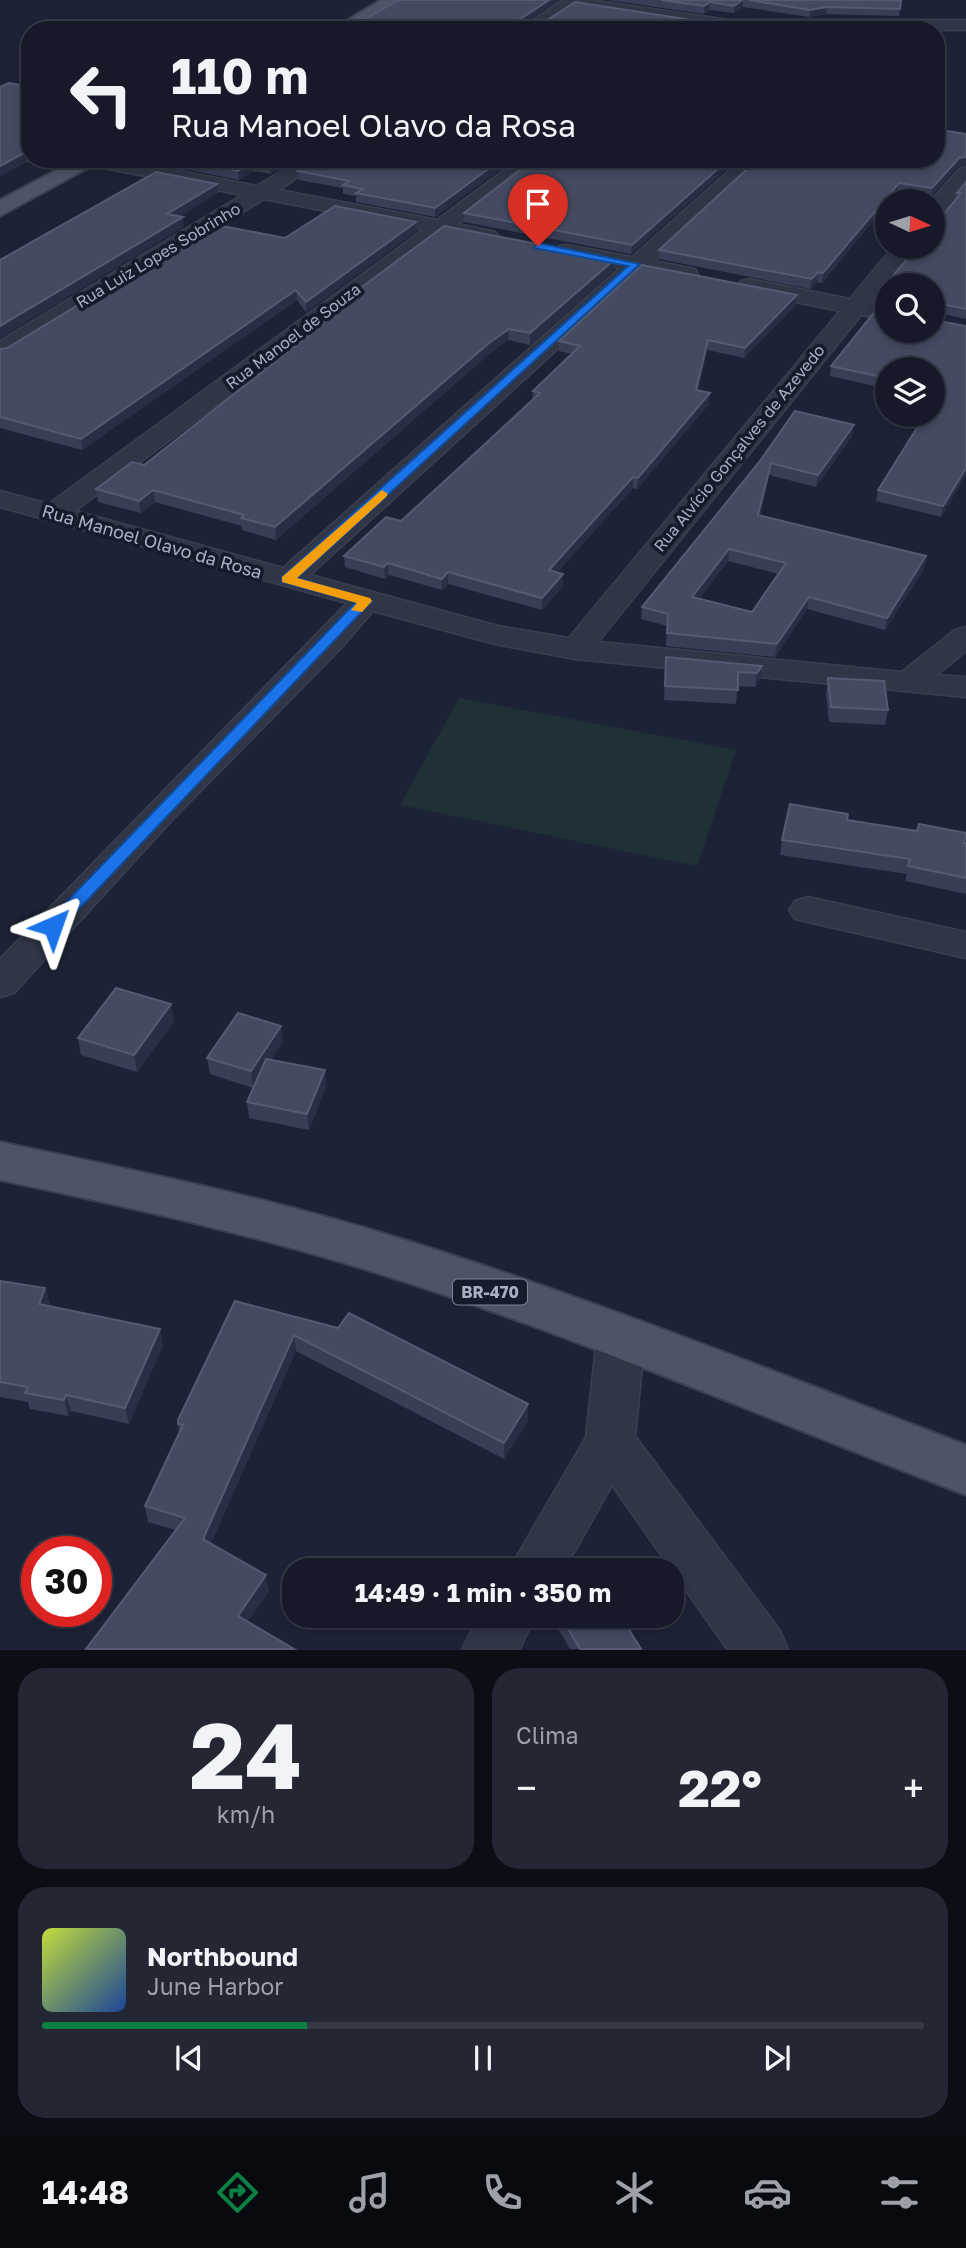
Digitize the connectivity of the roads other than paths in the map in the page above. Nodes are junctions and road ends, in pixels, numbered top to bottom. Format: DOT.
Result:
graph roads {
  1 [pos="394,0"];
  2 [pos="572,1"];
  3 [pos="356,21"];
  4 [pos="541,21"];
  5 [pos="694,21"];
  6 [pos="945,25"];
  7 [pos="966,25"];
  8 [pos="79,168"];
  9 [pos="136,168"];
  10 [pos="300,168"];
  11 [pos="521,168"];
  12 [pos="744,168"];
  13 [pos="966,173"];
  14 [pos="260,192"];
  15 [pos="945,198"];
  16 [pos="0,209"];
  17 [pos="440,227"];
  18 [pos="505,239"];
  19 [pos="544,247"];
  20 [pos="894,259"];
  21 [pos="635,264"];
  22 [pos="704,277"];
  23 [pos="731,283"];
  24 [pos="854,306"];
  25 [pos="875,310"];
  26 [pos="0,351"];
  27 [pos="0,499"];
  28 [pos="53,514"];
  29 [pos="287,580"];
  30 [pos="365,601"];
  31 [pos="966,636"];
  32 [pos="575,650"];
  33 [pos="909,682"];
  34 [pos="966,687"];
  35 [pos="808,911"];
  36 [pos="966,945"];
  37 [pos="0,983"];
  38 [pos="0,1161"];
  39 [pos="621,1338"];
  40 [pos="610,1442"];
  41 [pos="966,1470"];
  42 [pos="543,1558"];
  43 [pos="502,1628"];
  44 [pos="489,1650"];
  45 [pos="761,1650"];
  1 -- 3 [label="main road"];
  2 -- 4 [label="street"];
  2 -- 5 [label="street"];
  6 -- 7 [label="street"];
  8 -- 16 [label="main road"];
  9 -- 14 [label="street"];
  10 -- 14 [label="street, Rua Luiz Lopes Sobrinho"];
  11 -- 17 [label="street, Rua Manoel de Souza"];
  12 -- 21 [label="street"];
  13 -- 15 [label="street"];
  14 -- 17 [label="street"];
  14 -- 26 [label="street, Rua Luiz Lopes Sobrinho"];
  17 -- 18 [label="street"];
  17 -- 28 [label="street, Rua Manoel de Souza"];
  19 -- 21 [label="street"];
  20 -- 24 [label="street, Rua Alvício Gonçalves de Azevedo"];
  21 -- 22 [label="street"];
  21 -- 29 [label="street"];
  23 -- 24 [label="street"];
  24 -- 25 [label="street"];
  24 -- 32 [label="street, Rua Alvício Gonçalves de Azevedo"];
  27 -- 28 [label="street, Rua Manoel Olavo da Rosa"];
  28 -- 29 [label="street, Rua Manoel Olavo da Rosa"];
  29 -- 30 [label="street, Rua Manoel Olavo da Rosa"];
  30 -- 32 [label="street, Rua Manoel Olavo da Rosa"];
  30 -- 37 [label="street"];
  31 -- 33 [label="street"];
  32 -- 33 [label="street, Rua Manoel Olavo da Rosa"];
  33 -- 34 [label="street, Rua Manoel Olavo da Rosa"];
  35 -- 36 [label="street"];
  38 -- 39 [label="main road, BR-470"];
  39 -- 40 [label="street"];
  39 -- 41 [label="main road, BR-470"];
  40 -- 42 [label="street"];
  40 -- 45 [label="street"];
  43 -- 44 [label="street"];
}
